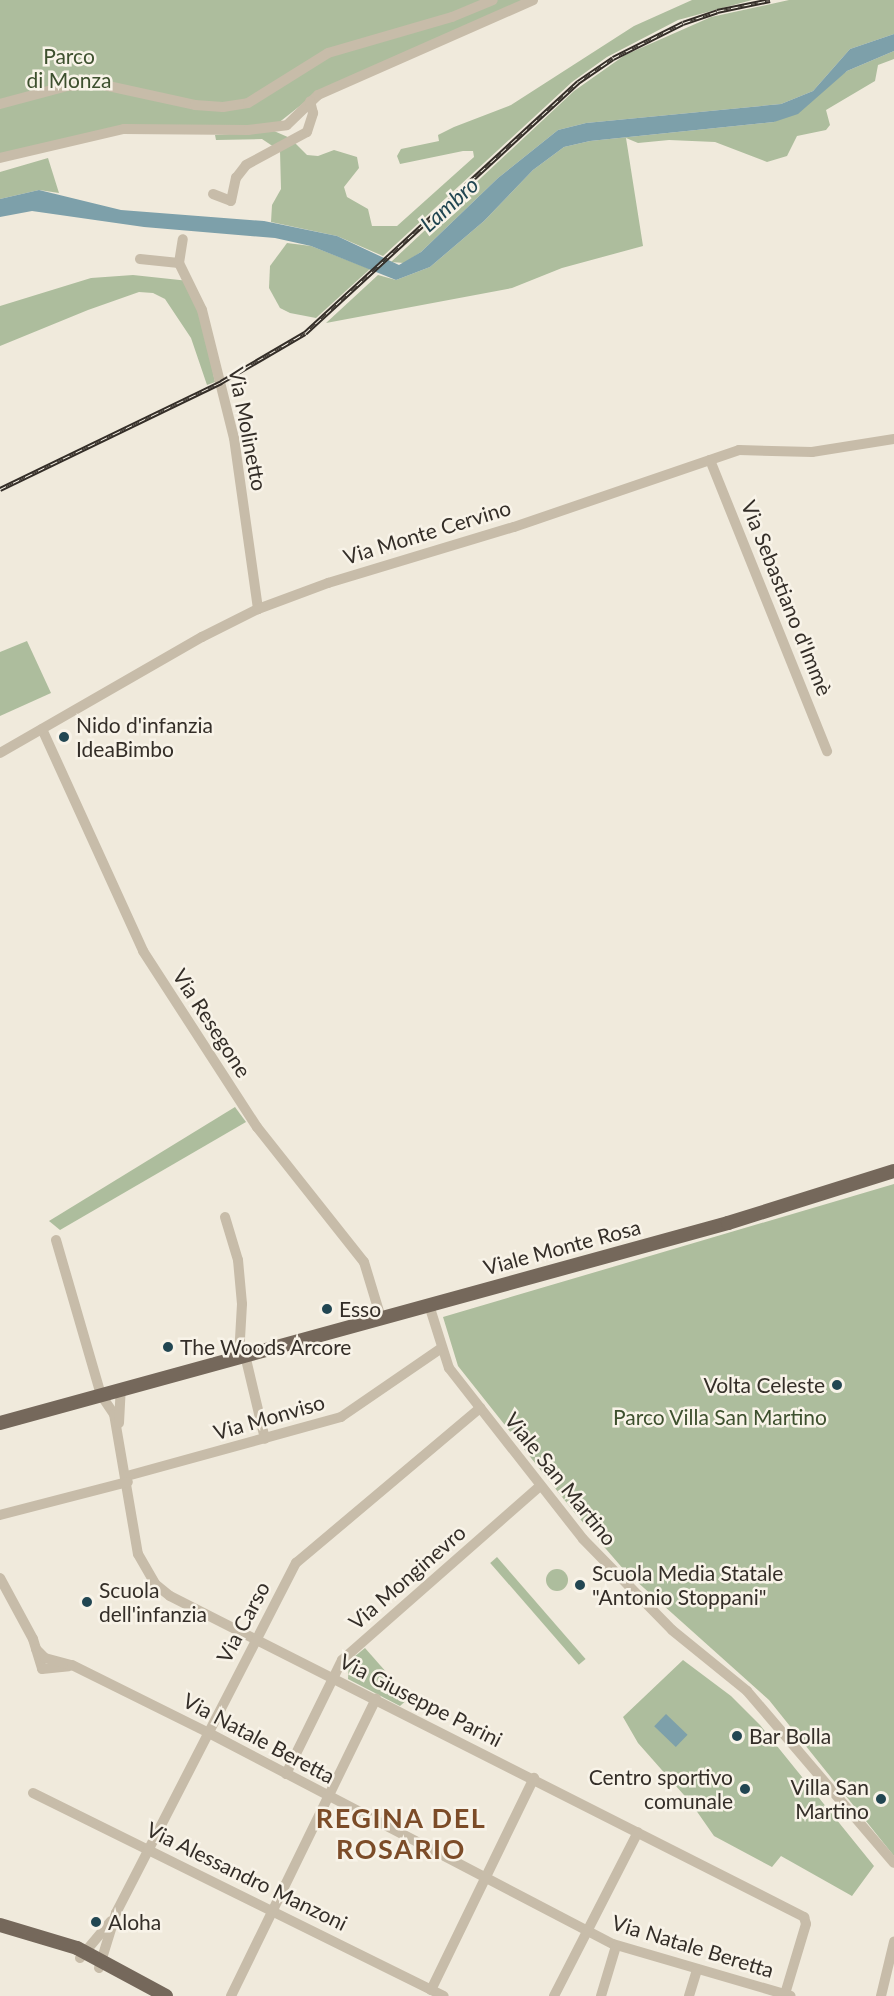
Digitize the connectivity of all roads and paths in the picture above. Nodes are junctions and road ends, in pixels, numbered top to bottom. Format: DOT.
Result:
graph roads {
  1 [pos="494,0"];
  2 [pos="533,0"];
  3 [pos="310,101"];
  4 [pos="0,104"];
  5 [pos="0,158"];
  6 [pos="213,194"];
  7 [pos="183,239"];
  8 [pos="140,259"];
  9 [pos="180,263"];
  10 [pos="894,439"];
  11 [pos="710,460"];
  12 [pos="258,609"];
  13 [pos="42,729"];
  14 [pos="827,751"];
  15 [pos="0,753"];
  16 [pos="894,1171"];
  17 [pos="225,1217"];
  18 [pos="56,1240"];
  19 [pos="429,1305"];
  20 [pos="381,1318"];
  21 [pos="440,1349"];
  22 [pos="242,1356"];
  23 [pos="121,1389"];
  24 [pos="101,1395"];
  25 [pos="480,1408"];
  26 [pos="0,1423"];
  27 [pos="119,1435"];
  28 [pos="265,1438"];
  29 [pos="127,1479"];
  30 [pos="540,1486"];
  31 [pos="0,1515"];
  32 [pos="0,1578"];
  33 [pos="256,1639"];
  34 [pos="335,1679"];
  35 [pos="376,1699"];
  36 [pos="207,1732"];
  37 [pos="286,1774"];
  38 [pos="534,1778"];
  39 [pos="33,1793"];
  40 [pos="328,1797"];
  41 [pos="638,1832"];
  42 [pos="149,1848"];
  43 [pos="894,1863"];
  44 [pos="484,1878"];
  45 [pos="272,1909"];
  46 [pos="117,1913"];
  47 [pos="0,1925"];
  48 [pos="586,1932"];
  49 [pos="0,1934"];
  50 [pos="894,1942"];
  51 [pos="616,1946"];
  52 [pos="83,1955"];
  53 [pos="100,1964"];
  54 [pos="697,1969"];
  55 [pos="431,1990"];
  56 [pos="158,1995"];
  57 [pos="788,1995"];
  58 [pos="231,1996"];
  59 [pos="443,1996"];
  60 [pos="554,1996"];
  61 [pos="601,1996"];
  62 [pos="689,1996"];
  63 [pos="880,1996"];
  1 -- 4 [label="street"];
  2 -- 3 [label="street"];
  3 -- 5 [label="street"];
  3 -- 6 [label="street"];
  7 -- 9 [label="street"];
  8 -- 9 [label="street"];
  9 -- 12 [label="street, Via Molinetto"];
  10 -- 11 [label="street, Via Monte Cervino"];
  11 -- 12 [label="street, Via Monte Cervino"];
  11 -- 14 [label="street, Via Sebastiano d'Immè"];
  12 -- 13 [label="street, Via Monte Cervino"];
  13 -- 15 [label="street, Via Monte Cervino"];
  13 -- 20 [label="street, Via Resegone"];
  16 -- 19 [label="main road, Viale Monte Rosa"];
  17 -- 22 [label="street"];
  18 -- 24 [label="street, Via Giuseppe Parini"];
  19 -- 20 [label="main road, Viale Monte Rosa"];
  19 -- 21 [label="street, Viale San Martino"];
  20 -- 22 [label="main road, Viale Monte Rosa"];
  21 -- 25 [label="street, Viale San Martino"];
  21 -- 28 [label="street, Via Monviso"];
  22 -- 23 [label="main road, Viale Monte Rosa"];
  22 -- 28 [label="street"];
  23 -- 24 [label="main road, Viale Monte Rosa"];
  23 -- 27 [label="street, Via Giuseppe Parini"];
  24 -- 26 [label="main road, Viale Monte Rosa"];
  24 -- 27 [label="street, Via Giuseppe Parini"];
  25 -- 30 [label="street, Viale San Martino"];
  25 -- 33 [label="street, Via Carso"];
  27 -- 29 [label="street, Via Giuseppe Parini"];
  28 -- 29 [label="street, Via Monviso"];
  29 -- 31 [label="street, Via Monviso"];
  29 -- 33 [label="street, Via Giuseppe Parini"];
  30 -- 34 [label="street, Via Monginevro"];
  30 -- 43 [label="street, Viale San Martino"];
  32 -- 36 [label="street, Via Natale Beretta"];
  33 -- 34 [label="street, Via Giuseppe Parini"];
  33 -- 36 [label="street, Via Carso"];
  34 -- 35 [label="street, Via Giuseppe Parini"];
  34 -- 37 [label="street, Via Monginevro"];
  35 -- 38 [label="street, Via Giuseppe Parini"];
  35 -- 40 [label="street"];
  36 -- 37 [label="street, Via Natale Beretta"];
  36 -- 42 [label="street, Via Carso"];
  37 -- 40 [label="street, Via Natale Beretta"];
  38 -- 41 [label="street, Via Giuseppe Parini"];
  38 -- 44 [label="street"];
  39 -- 42 [label="street, Via Alessandro Manzoni"];
  40 -- 44 [label="street, Via Natale Beretta"];
  40 -- 45 [label="street"];
  41 -- 48 [label="street"];
  41 -- 57 [label="street, Via Giuseppe Parini"];
  42 -- 45 [label="street, Via Alessandro Manzoni"];
  42 -- 46 [label="street, Via Carso"];
  44 -- 48 [label="street, Via Natale Beretta"];
  44 -- 55 [label="street"];
  45 -- 55 [label="street, Via Alessandro Manzoni"];
  45 -- 58 [label="street"];
  46 -- 52 [label="street, Via Carso"];
  46 -- 53 [label="street, Via Carso"];
  47 -- 52 [label="main road"];
  48 -- 51 [label="street, Via Natale Beretta"];
  48 -- 60 [label="street"];
  49 -- 52 [label="main road"];
  50 -- 63 [label="street"];
  51 -- 54 [label="street, Via Natale Beretta"];
  51 -- 61 [label="street"];
  52 -- 53 [label="main road"];
  53 -- 56 [label="main road"];
  54 -- 57 [label="street, Via Natale Beretta"];
  54 -- 62 [label="street"];
  55 -- 59 [label="street, Via Alessandro Manzoni"];
}
